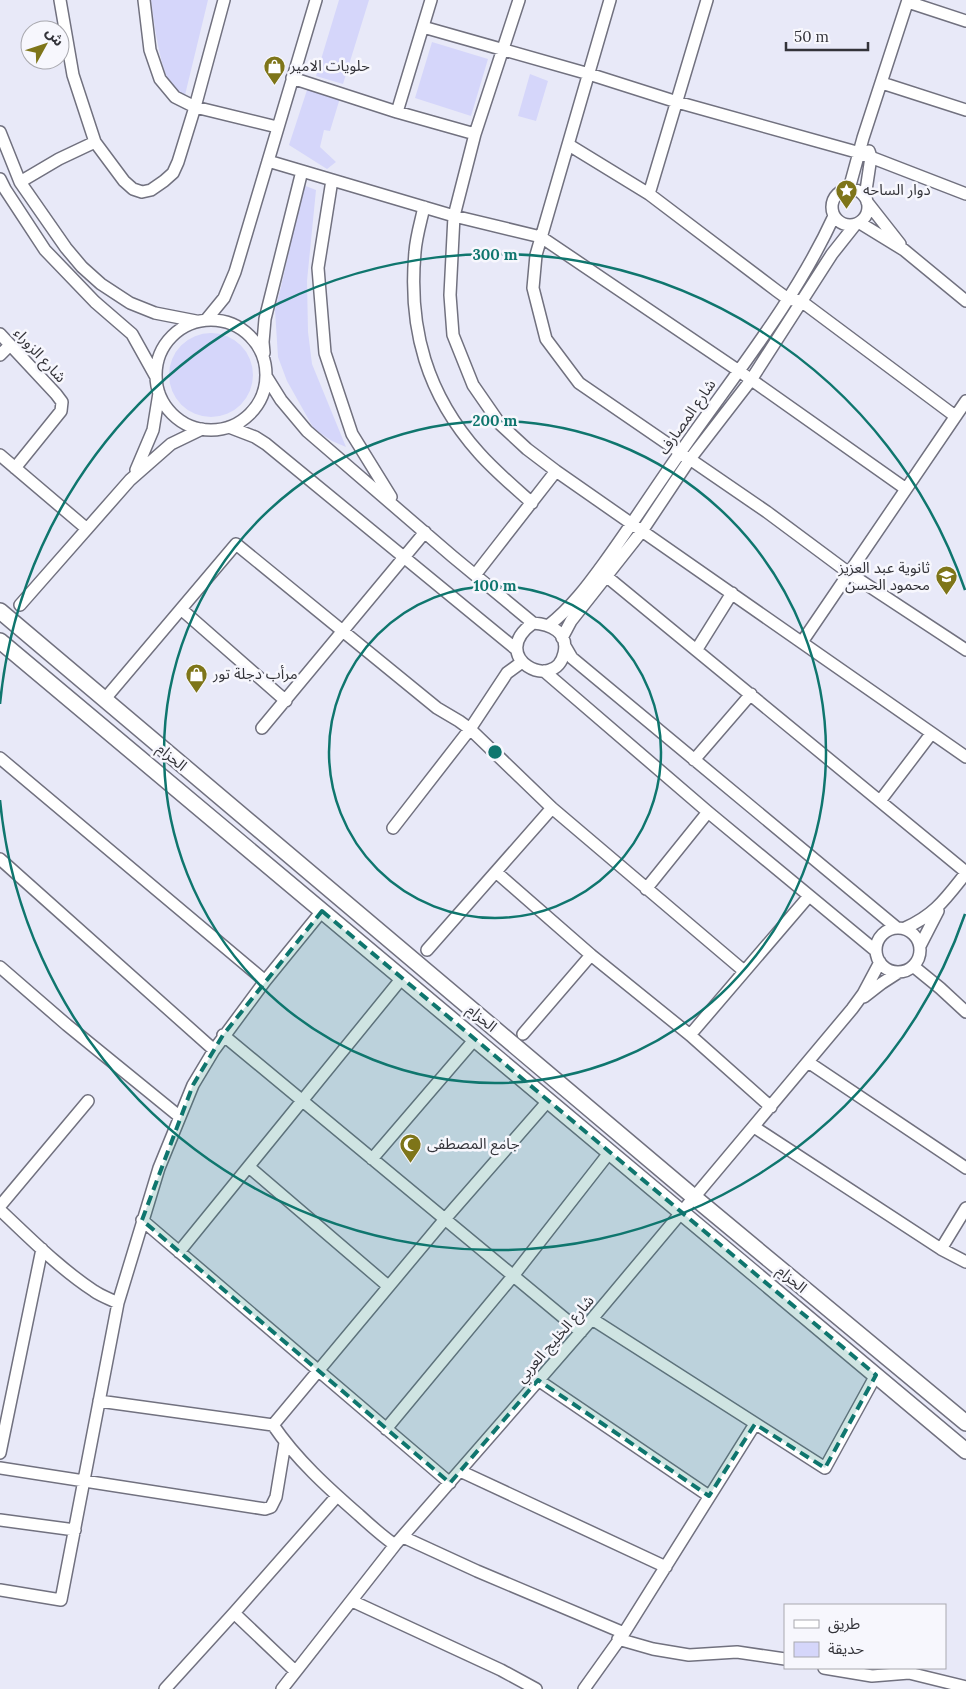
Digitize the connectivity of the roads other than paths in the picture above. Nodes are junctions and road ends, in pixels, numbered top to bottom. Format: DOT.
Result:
graph roads {
  1 [pos="60,0"];
  2 [pos="144,0"];
  3 [pos="224,0"];
  4 [pos="316,0"];
  5 [pos="431,0"];
  6 [pos="519,0"];
  7 [pos="610,0"];
  8 [pos="707,0"];
  9 [pos="908,1"];
  10 [pos="966,21"];
  11 [pos="423,27"];
  12 [pos="503,49"];
  13 [pos="589,74"];
  14 [pos="292,78"];
  15 [pos="882,83"];
  16 [pos="677,102"];
  17 [pos="195,107"];
  18 [pos="966,110"];
  19 [pos="396,112"];
  20 [pos="277,127"];
  21 [pos="0,132"];
  22 [pos="475,134"];
  23 [pos="95,142"];
  24 [pos="569,145"];
  25 [pos="866,155"];
  26 [pos="268,160"];
  27 [pos="302,172"];
  28 [pos="332,180"];
  29 [pos="20,182"];
  30 [pos="2,187"];
  31 [pos="849,189"];
  32 [pos="649,194"];
  33 [pos="966,194"];
  34 [pos="866,199"];
  35 [pos="424,207"];
  36 [pos="454,216"];
  37 [pos="834,216"];
  38 [pos="857,224"];
  39 [pos="541,237"];
  40 [pos="904,250"];
  41 [pos="788,299"];
  42 [pos="801,301"];
  43 [pos="966,301"];
  44 [pos="202,321"];
  45 [pos="0,334"];
  46 [pos="10,345"];
  47 [pos="0,355"];
  48 [pos="264,360"];
  49 [pos="739,371"];
  50 [pos="266,376"];
  51 [pos="156,378"];
  52 [pos="751,380"];
  53 [pos="159,392"];
  54 [pos="966,401"];
  55 [pos="956,416"];
  56 [pos="229,427"];
  57 [pos="202,429"];
  58 [pos="0,455"];
  59 [pos="686,455"];
  60 [pos="15,468"];
  61 [pos="556,472"];
  62 [pos="130,480"];
  63 [pos="906,489"];
  64 [pos="532,504"];
  65 [pos="397,507"];
  66 [pos="637,528"];
  67 [pos="86,529"];
  68 [pos="424,532"];
  69 [pos="404,558"];
  70 [pos="849,573"];
  71 [pos="475,575"];
  72 [pos="606,576"];
  73 [pos="732,593"];
  74 [pos="20,605"];
  75 [pos="181,609"];
  76 [pos="0,611"];
  77 [pos="533,624"];
  78 [pos="549,625"];
  79 [pos="343,632"];
  80 [pos="0,641"];
  81 [pos="563,642"];
  82 [pos="802,642"];
  83 [pos="697,649"];
  84 [pos="517,650"];
  85 [pos="966,650"];
  86 [pos="522,662"];
  87 [pos="544,671"];
  88 [pos="751,694"];
  89 [pos="104,700"];
  90 [pos="286,701"];
  91 [pos="262,728"];
  92 [pos="470,729"];
  93 [pos="931,734"];
  94 [pos="966,757"];
  95 [pos="0,758"];
  96 [pos="694,760"];
  97 [pos="880,801"];
  98 [pos="552,808"];
  99 [pos="708,812"];
  100 [pos="393,828"];
  101 [pos="0,858"];
  102 [pos="496,872"];
  103 [pos="966,872"];
  104 [pos="646,889"];
  105 [pos="809,896"];
  106 [pos="945,899"];
  107 [pos="322,911"];
  108 [pos="901,928"];
  109 [pos="920,946"];
  110 [pos="427,950"];
  111 [pos="876,951"];
  112 [pos="591,955"];
  113 [pos="880,962"];
  114 [pos="913,966"];
  115 [pos="0,967"];
  116 [pos="744,971"];
  117 [pos="899,972"];
  118 [pos="402,978"];
  119 [pos="265,981"];
  120 [pos="852,1009"];
  121 [pos="966,1012"];
  122 [pos="523,1034"];
  123 [pos="223,1035"];
  124 [pos="690,1035"];
  125 [pos="475,1039"];
  126 [pos="214,1050"];
  127 [pos="808,1062"];
  128 [pos="302,1100"];
  129 [pos="88,1101"];
  130 [pos="548,1101"];
  131 [pos="771,1107"];
  132 [pos="180,1117"];
  133 [pos="754,1128"];
  134 [pos="608,1153"];
  135 [pos="372,1159"];
  136 [pos="249,1168"];
  137 [pos="966,1168"];
  138 [pos="695,1198"];
  139 [pos="0,1206"];
  140 [pos="966,1208"];
  141 [pos="0,1210"];
  142 [pos="680,1212"];
  143 [pos="445,1219"];
  144 [pos="142,1220"];
  145 [pos="42,1249"];
  146 [pos="941,1249"];
  147 [pos="179,1252"];
  148 [pos="966,1262"];
  149 [pos="514,1276"];
  150 [pos="388,1286"];
  151 [pos="118,1303"];
  152 [pos="592,1319"];
  153 [pos="581,1332"];
  154 [pos="319,1371"];
  155 [pos="876,1375"];
  156 [pos="538,1380"];
  157 [pos="99,1401"];
  158 [pos="966,1423"];
  159 [pos="755,1424"];
  160 [pos="273,1425"];
  161 [pos="386,1429"];
  162 [pos="285,1444"];
  163 [pos="966,1451"];
  164 [pos="0,1453"];
  165 [pos="0,1468"];
  166 [pos="460,1471"];
  167 [pos="84,1482"];
  168 [pos="450,1483"];
  169 [pos="337,1496"];
  170 [pos="709,1496"];
  171 [pos="0,1520"];
  172 [pos="75,1530"];
  173 [pos="399,1541"];
  174 [pos="666,1567"];
  175 [pos="0,1590"];
  176 [pos="352,1601"];
  177 [pos="234,1613"];
  178 [pos="621,1636"];
  179 [pos="784,1659"];
  180 [pos="830,1669"];
  181 [pos="295,1671"];
  182 [pos="966,1687"];
  183 [pos="165,1689"];
  184 [pos="282,1689"];
  185 [pos="536,1689"];
  186 [pos="584,1689"];
  1 -- 23 [label="street"];
  2 -- 17 [label="street"];
  3 -- 17 [label="street"];
  4 -- 14 [label="street"];
  5 -- 11 [label="street"];
  6 -- 12 [label="street"];
  7 -- 13 [label="street"];
  8 -- 16 [label="street"];
  9 -- 10 [label="street"];
  9 -- 15 [label="street"];
  11 -- 12 [label="street"];
  11 -- 19 [label="street"];
  12 -- 13 [label="street"];
  12 -- 22 [label="street"];
  13 -- 16 [label="street"];
  13 -- 24 [label="street"];
  14 -- 19 [label="street"];
  14 -- 20 [label="street"];
  15 -- 18 [label="street"];
  15 -- 25 [label="street"];
  16 -- 25 [label="street"];
  16 -- 32 [label="street"];
  17 -- 20 [label="street"];
  17 -- 23 [label="street"];
  19 -- 22 [label="street"];
  20 -- 26 [label="street"];
  21 -- 29 [label="street"];
  22 -- 36 [label="street"];
  23 -- 29 [label="street"];
  24 -- 32 [label="street"];
  24 -- 39 [label="street"];
  25 -- 31 [label="street"];
  25 -- 33 [label="street"];
  25 -- 34 [label="street"];
  26 -- 27 [label="street"];
  26 -- 44 [label="street"];
  27 -- 28 [label="street"];
  27 -- 48 [label="street"];
  28 -- 35 [label="street"];
  28 -- 65 [label="street"];
  29 -- 44 [label="street"];
  30 -- 51 [label="street"];
  31 -- 34 [label="street"];
  31 -- 37 [label="street"];
  32 -- 41 [label="street"];
  34 -- 38 [label="street"];
  34 -- 40 [label="street"];
  35 -- 36 [label="street"];
  35 -- 64 [label="street"];
  36 -- 39 [label="street"];
  36 -- 61 [label="street"];
  37 -- 38 [label="street"];
  37 -- 41 [label="street, شارع المصارف"];
  38 -- 40 [label="street"];
  38 -- 42 [label="street"];
  39 -- 49 [label="street"];
  39 -- 59 [label="street"];
  40 -- 43 [label="street"];
  41 -- 42 [label="street"];
  41 -- 49 [label="street, شارع المصارف"];
  42 -- 52 [label="street"];
  42 -- 55 [label="street"];
  44 -- 48 [label="street"];
  44 -- 51 [label="street"];
  45 -- 46 [label="street, شارع الزوراء"];
  46 -- 47 [label="street"];
  46 -- 60 [label="street, شارع الزوراء"];
  48 -- 50 [label="street"];
  49 -- 52 [label="street"];
  49 -- 59 [label="street, شارع المصارف"];
  50 -- 56 [label="street"];
  50 -- 65 [label="street"];
  51 -- 53 [label="street"];
  52 -- 59 [label="street"];
  52 -- 63 [label="street"];
  53 -- 57 [label="street"];
  53 -- 62 [label="street"];
  54 -- 55 [label="street"];
  55 -- 63 [label="street"];
  56 -- 57 [label="street"];
  56 -- 69 [label="street"];
  57 -- 62 [label="street"];
  58 -- 60 [label="street"];
  59 -- 66 [label="street"];
  59 -- 70 [label="street"];
  60 -- 67 [label="street"];
  61 -- 64 [label="street"];
  61 -- 66 [label="street"];
  62 -- 67 [label="street"];
  63 -- 70 [label="street"];
  64 -- 71 [label="street"];
  65 -- 68 [label="street"];
  66 -- 72 [label="street"];
  66 -- 73 [label="street"];
  66 -- 78 [label="street"];
  67 -- 74 [label="street"];
  68 -- 69 [label="street"];
  68 -- 71 [label="street"];
  69 -- 79 [label="street"];
  69 -- 84 [label="street"];
  70 -- 82 [label="street"];
  70 -- 85 [label="street"];
  71 -- 77 [label="street"];
  72 -- 81 [label="street"];
  72 -- 83 [label="street"];
  73 -- 82 [label="street"];
  73 -- 83 [label="street"];
  75 -- 79 [label="street"];
  75 -- 89 [label="street"];
  75 -- 90 [label="street"];
  76 -- 89 [label="main road, الحزام"];
  77 -- 78 [label="street"];
  77 -- 84 [label="street"];
  78 -- 81 [label="street"];
  79 -- 90 [label="street"];
  79 -- 92 [label="street"];
  80 -- 107 [label="main road"];
  81 -- 87 [label="street"];
  81 -- 96 [label="street"];
  82 -- 93 [label="street"];
  83 -- 88 [label="street"];
  84 -- 86 [label="street"];
  86 -- 87 [label="street"];
  86 -- 92 [label="street"];
  87 -- 99 [label="street"];
  88 -- 96 [label="street"];
  88 -- 97 [label="street"];
  89 -- 138 [label="main road, الحزام"];
  90 -- 91 [label="street"];
  92 -- 98 [label="street"];
  92 -- 100 [label="street"];
  93 -- 94 [label="street"];
  93 -- 97 [label="street"];
  95 -- 119 [label="street"];
  96 -- 108 [label="street"];
  97 -- 103 [label="street"];
  98 -- 102 [label="street"];
  98 -- 104 [label="street"];
  99 -- 104 [label="street"];
  99 -- 105 [label="street"];
  101 -- 126 [label="street"];
  102 -- 110 [label="street"];
  102 -- 112 [label="street"];
  103 -- 106 [label="street"];
  104 -- 116 [label="street"];
  105 -- 111 [label="street"];
  105 -- 116 [label="street"];
  106 -- 108 [label="street"];
  106 -- 109 [label="street"];
  107 -- 118 [label="main road"];
  107 -- 119 [label="street"];
  108 -- 109 [label="street"];
  108 -- 111 [label="street"];
  109 -- 114 [label="street"];
  111 -- 113 [label="street"];
  112 -- 122 [label="street"];
  112 -- 124 [label="street"];
  113 -- 117 [label="street"];
  113 -- 120 [label="street, شارع الخليج العربي"];
  114 -- 117 [label="street, شارع الخليج العربي"];
  114 -- 121 [label="street"];
  115 -- 132 [label="street"];
  116 -- 124 [label="street"];
  117 -- 120 [label="street, شارع الخليج العربي"];
  118 -- 125 [label="main road"];
  118 -- 128 [label="street"];
  119 -- 123 [label="street"];
  120 -- 127 [label="street, شارع الخليج العربي"];
  123 -- 126 [label="street"];
  123 -- 128 [label="street"];
  124 -- 131 [label="street"];
  125 -- 130 [label="main road"];
  125 -- 135 [label="street"];
  126 -- 132 [label="street"];
  127 -- 131 [label="street, شارع الخليج العربي"];
  127 -- 137 [label="street"];
  128 -- 135 [label="street"];
  128 -- 136 [label="street"];
  129 -- 139 [label="street"];
  130 -- 134 [label="main road"];
  130 -- 143 [label="street"];
  131 -- 133 [label="street, شارع الخليج العربي"];
  132 -- 144 [label="street"];
  133 -- 138 [label="street, شارع الخليج العربي"];
  133 -- 146 [label="street"];
  134 -- 142 [label="main road"];
  134 -- 149 [label="street"];
  135 -- 143 [label="street"];
  136 -- 147 [label="street"];
  136 -- 150 [label="street"];
  138 -- 142 [label="street, شارع الخليج العربي"];
  138 -- 158 [label="main road, الحزام"];
  140 -- 146 [label="street"];
  141 -- 145 [label="street"];
  142 -- 152 [label="street, شارع الخليج العربي"];
  142 -- 155 [label="main road"];
  143 -- 149 [label="street"];
  143 -- 150 [label="street"];
  144 -- 147 [label="street"];
  144 -- 151 [label="street"];
  145 -- 151 [label="street"];
  145 -- 164 [label="street"];
  146 -- 148 [label="street"];
  147 -- 154 [label="street"];
  149 -- 153 [label="street"];
  149 -- 161 [label="street"];
  150 -- 154 [label="street"];
  151 -- 157 [label="street"];
  152 -- 153 [label="street, شارع الخليج العربي"];
  152 -- 159 [label="street"];
  153 -- 156 [label="street, شارع الخليج العربي"];
  154 -- 160 [label="street"];
  154 -- 161 [label="street"];
  155 -- 159 [label="street"];
  155 -- 163 [label="main road"];
  156 -- 166 [label="street, شارع الخليج العربي"];
  156 -- 170 [label="street"];
  157 -- 160 [label="street"];
  157 -- 167 [label="street"];
  159 -- 170 [label="street"];
  160 -- 162 [label="street"];
  161 -- 168 [label="street"];
  162 -- 167 [label="street"];
  162 -- 169 [label="street"];
  165 -- 167 [label="street"];
  166 -- 168 [label="street, شارع الخليج العربي"];
  166 -- 174 [label="street"];
  167 -- 172 [label="street"];
  168 -- 173 [label="street, شارع الخليج العربي"];
  169 -- 173 [label="street"];
  169 -- 177 [label="street"];
  170 -- 174 [label="street"];
  171 -- 172 [label="street"];
  172 -- 175 [label="street"];
  173 -- 176 [label="street, شارع الخليج العربي"];
  173 -- 178 [label="street"];
  174 -- 178 [label="street"];
  176 -- 181 [label="street, شارع الخليج العربي"];
  176 -- 185 [label="street"];
  177 -- 181 [label="street"];
  177 -- 183 [label="street"];
  178 -- 179 [label="street"];
  178 -- 186 [label="street"];
  180 -- 182 [label="street"];
  181 -- 184 [label="street, شارع الخليج العربي"];
}
